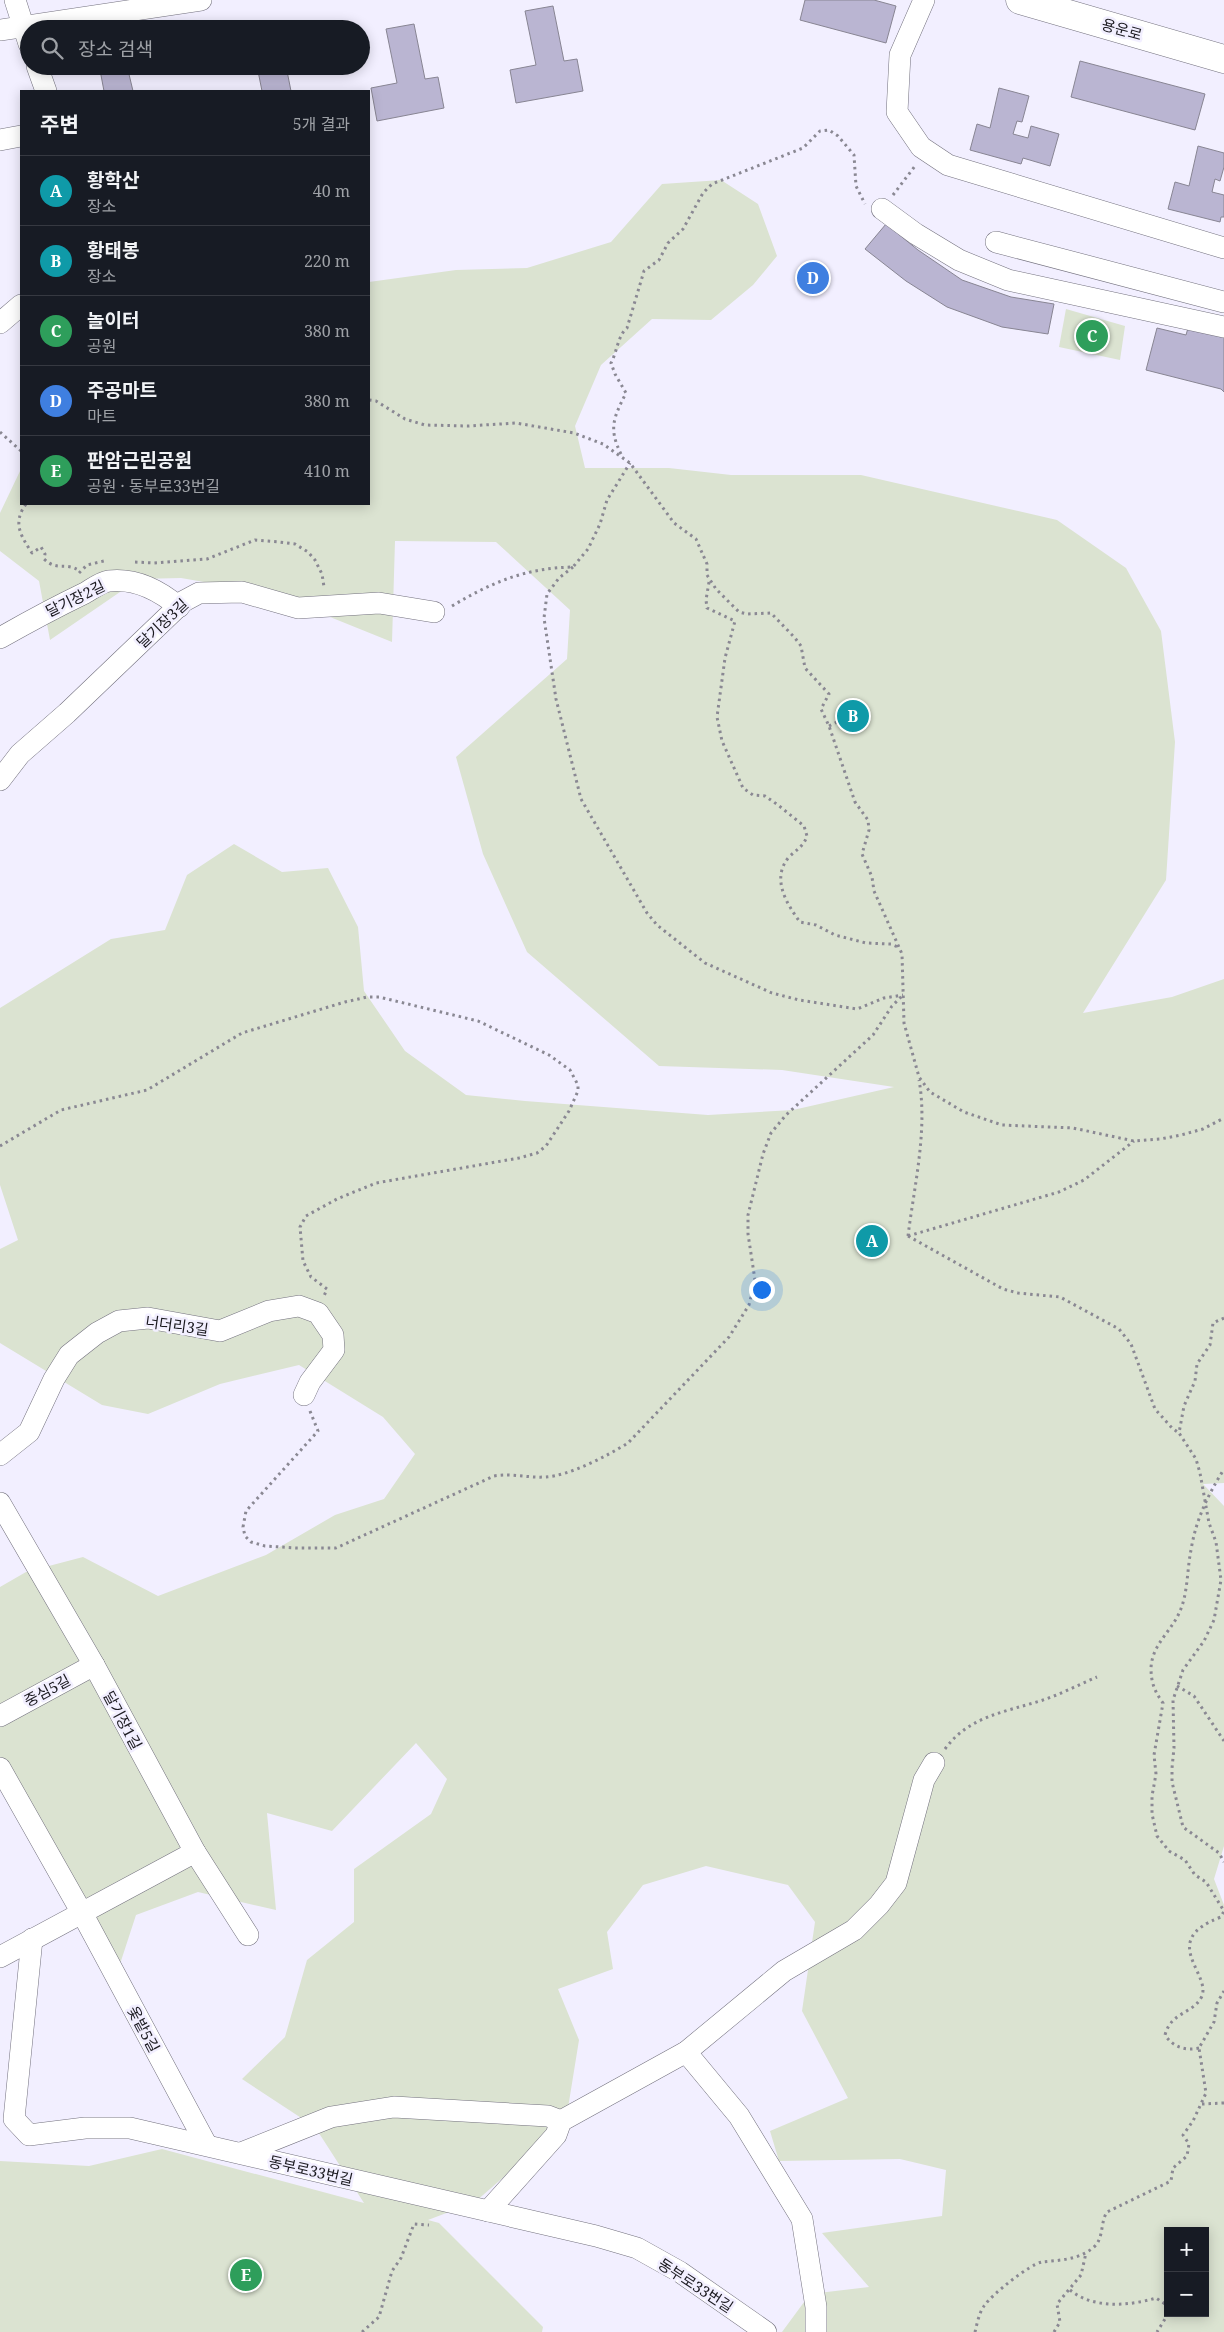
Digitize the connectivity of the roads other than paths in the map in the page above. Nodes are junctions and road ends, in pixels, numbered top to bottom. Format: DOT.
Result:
graph roads {
  1 [pos="15,0"];
  2 [pos="201,0"];
  3 [pos="924,0"];
  4 [pos="1020,0"];
  5 [pos="21,20"];
  6 [pos="100,20"];
  7 [pos="0,30"];
  8 [pos="20,34"];
  9 [pos="1224,59"];
  10 [pos="40,75"];
  11 [pos="46,90"];
  12 [pos="20,136"];
  13 [pos="0,140"];
  14 [pos="882,209"];
  15 [pos="996,242"];
  16 [pos="1224,248"];
  17 [pos="1224,302"];
  18 [pos="20,306"];
  19 [pos="0,323"];
  20 [pos="1224,328"];
  21 [pos="179,607"];
  22 [pos="434,612"];
  23 [pos="0,638"];
  24 [pos="0,780"];
  25 [pos="304,1395"];
  26 [pos="0,1455"];
  27 [pos="0,1503"];
  28 [pos="94,1665"];
  29 [pos="0,1716"];
  30 [pos="934,1763"];
  31 [pos="0,1768"];
  32 [pos="195,1852"];
  33 [pos="82,1913"];
  34 [pos="248,1935"];
  35 [pos="32,1939"];
  36 [pos="0,1957"];
  37 [pos="686,2052"];
  38 [pos="7,2119"];
  39 [pos="561,2121"];
  40 [pos="206,2144"];
  41 [pos="241,2153"];
  42 [pos="488,2211"];
  43 [pos="766,2332"];
  44 [pos="816,2332"];
  1 -- 5 [label="street"];
  2 -- 6 [label="street"];
  3 -- 16 [label="street"];
  4 -- 9 [label="main road, 용운로"];
  7 -- 8 [label="street"];
  10 -- 11 [label="street"];
  12 -- 13 [label="street"];
  14 -- 20 [label="street"];
  15 -- 17 [label="street"];
  18 -- 19 [label="street"];
  21 -- 22 [label="street, 달기장3길"];
  21 -- 23 [label="street, 달기장2길"];
  21 -- 24 [label="street, 달기장3길"];
  25 -- 26 [label="street, 너더리3길"];
  27 -- 28 [label="street, 달기장1길"];
  28 -- 29 [label="street, 중심5길"];
  28 -- 32 [label="street, 달기장1길"];
  30 -- 37 [label="street"];
  31 -- 33 [label="street, 옻밭5길"];
  32 -- 33 [label="street"];
  32 -- 34 [label="street, 달기장1길"];
  33 -- 35 [label="street"];
  33 -- 40 [label="street, 옻밭5길"];
  35 -- 36 [label="street"];
  35 -- 38 [label="street, 동부로33번길"];
  37 -- 39 [label="street"];
  37 -- 44 [label="street"];
  38 -- 40 [label="street, 동부로33번길"];
  39 -- 41 [label="street"];
  39 -- 42 [label="street"];
  40 -- 41 [label="street, 동부로33번길"];
  41 -- 42 [label="street, 동부로33번길"];
  42 -- 43 [label="street, 동부로33번길"];
}
